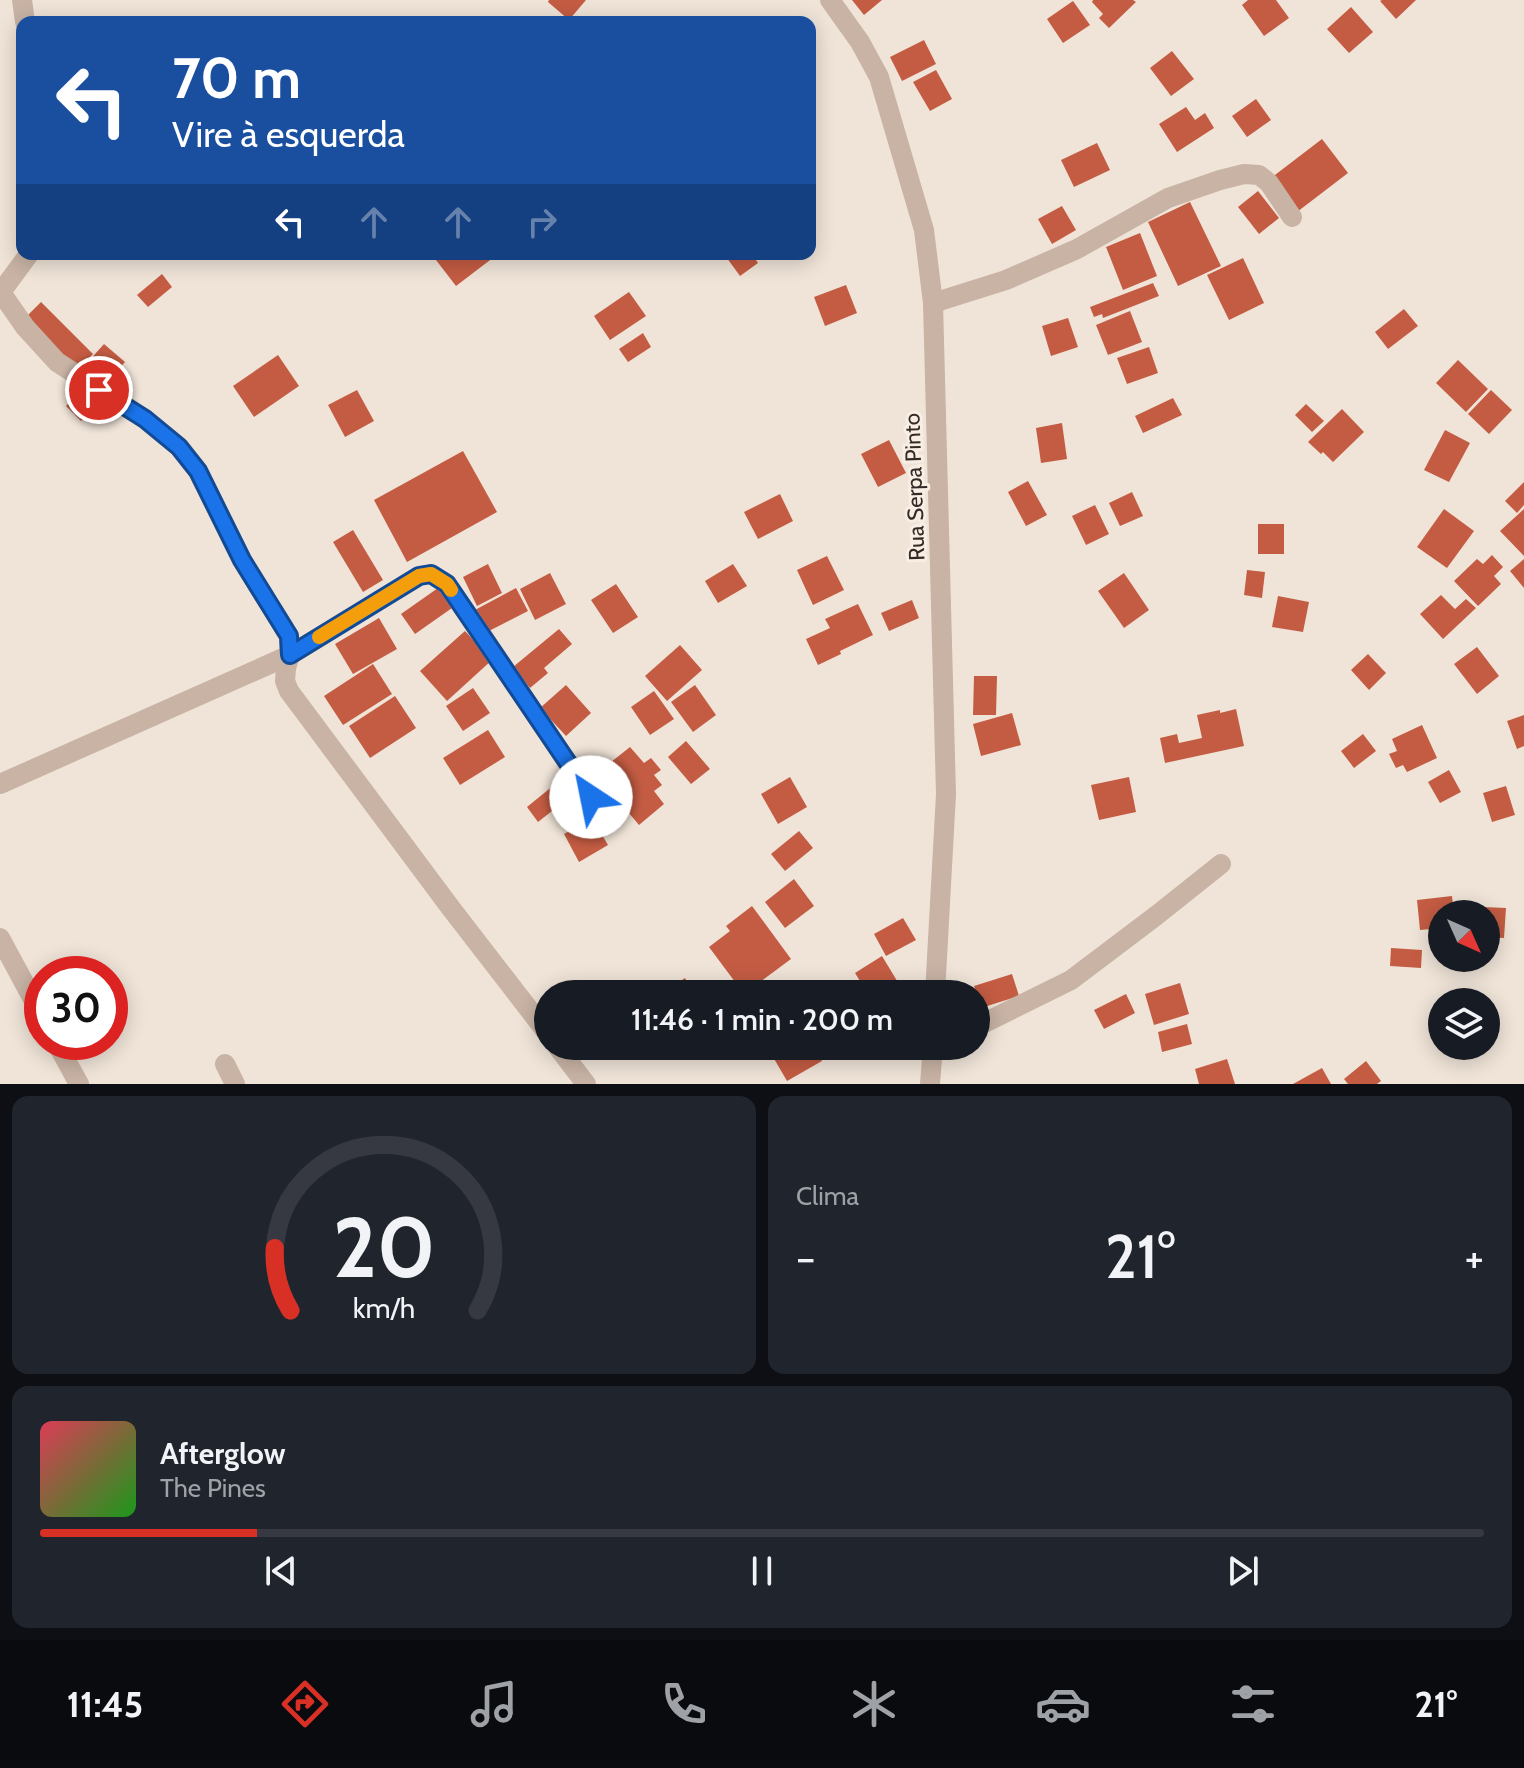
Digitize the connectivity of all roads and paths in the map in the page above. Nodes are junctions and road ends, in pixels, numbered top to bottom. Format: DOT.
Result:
graph roads {
  1 [pos="830,0"];
  2 [pos="1292,217"];
  3 [pos="24,260"];
  4 [pos="0,292"];
  5 [pos="933,303"];
  6 [pos="290,655"];
  7 [pos="0,784"];
  8 [pos="591,797"];
  9 [pos="1221,864"];
  10 [pos="0,938"];
  11 [pos="936,980"];
  12 [pos="24,983"];
  13 [pos="534,1016"];
  14 [pos="990,1020"];
  15 [pos="66,1060"];
  16 [pos="568,1060"];
  17 [pos="933,1060"];
  18 [pos="225,1064"];
  19 [pos="79,1084"];
  20 [pos="235,1084"];
  21 [pos="586,1084"];
  22 [pos="930,1084"];
  1 -- 5 [label="street, Rua Serpa Pinto"];
  2 -- 5 [label="street"];
  3 -- 4 [label="street"];
  4 -- 6 [label="street"];
  5 -- 11 [label="street, Rua Serpa Pinto"];
  6 -- 7 [label="street"];
  6 -- 8 [label="street"];
  6 -- 13 [label="street"];
  9 -- 14 [label="street"];
  10 -- 12 [label="street"];
  15 -- 19 [label="street"];
  16 -- 21 [label="street"];
  17 -- 22 [label="street"];
  18 -- 20 [label="street"];
}
